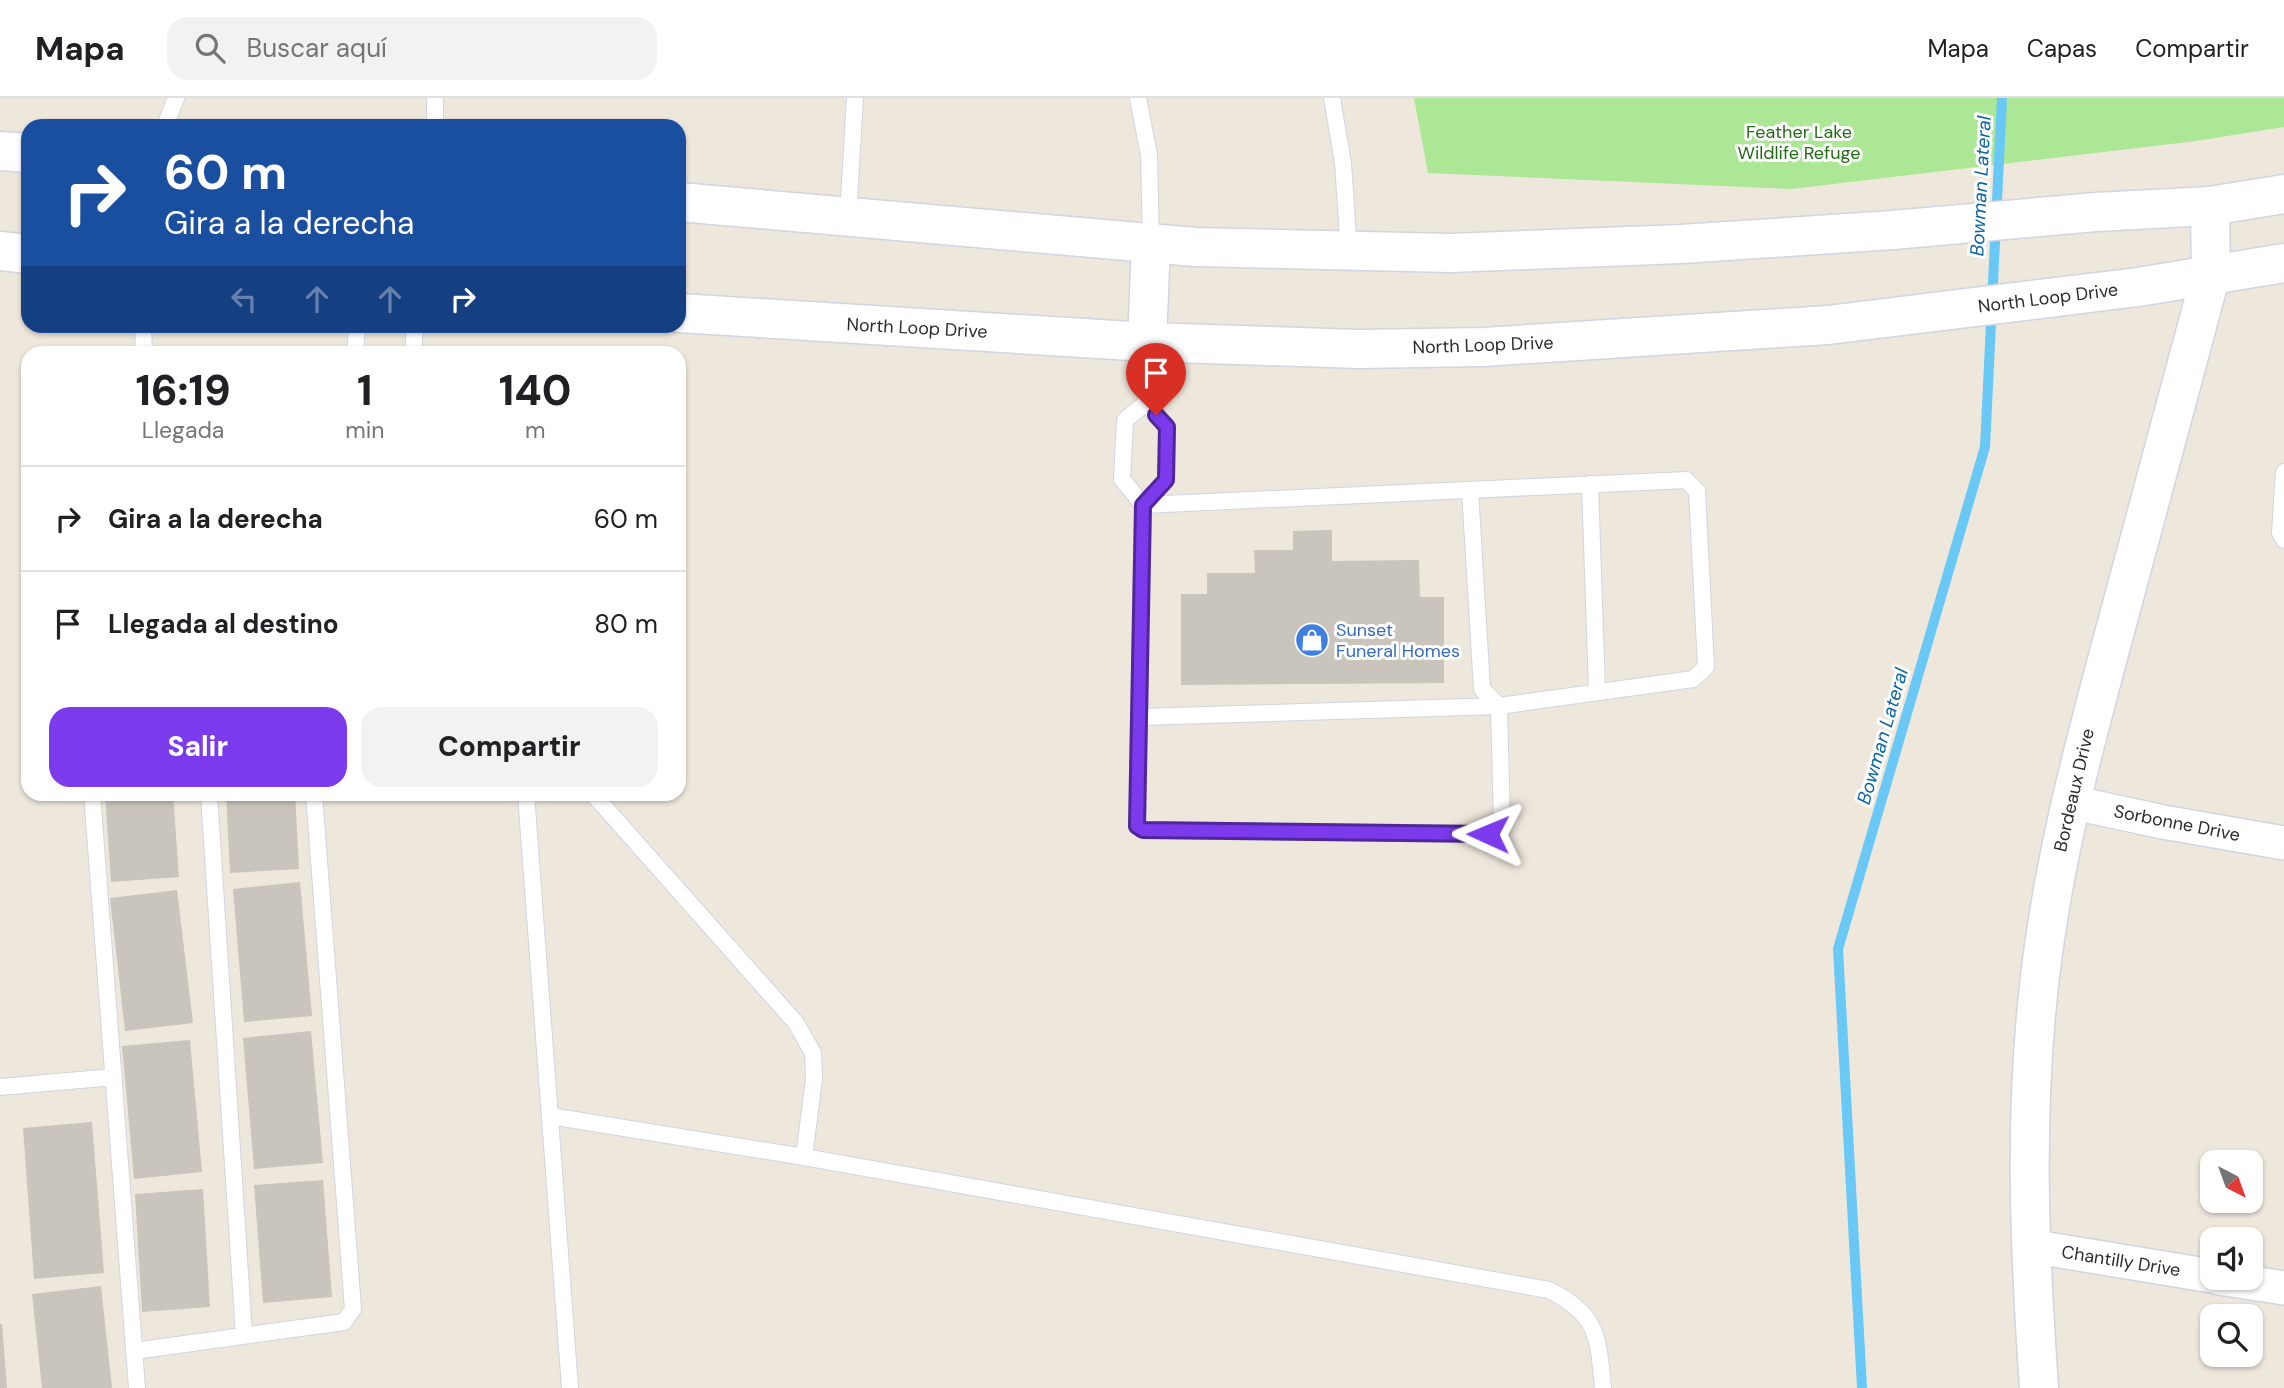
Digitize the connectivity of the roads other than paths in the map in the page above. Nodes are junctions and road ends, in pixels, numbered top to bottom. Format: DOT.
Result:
graph roads {
  1 [pos="176,98"];
  2 [pos="435,98"];
  3 [pos="855,98"];
  4 [pos="1139,98"];
  5 [pos="1332,98"];
  6 [pos="168,119"];
  7 [pos="435,119"];
  8 [pos="0,151"];
  9 [pos="21,152"];
  10 [pos="2284,194"];
  11 [pos="686,203"];
  12 [pos="2210,206"];
  13 [pos="848,217"];
  14 [pos="1151,243"];
  15 [pos="0,251"];
  16 [pos="1349,251"];
  17 [pos="21,253"];
  18 [pos="2284,263"];
  19 [pos="2211,274"];
  20 [pos="686,313"];
  21 [pos="1147,342"];
  22 [pos="1146,403"];
  23 [pos="2284,472"];
  24 [pos="1590,484"];
  25 [pos="1470,490"];
  26 [pos="1143,505"];
  27 [pos="2284,540"];
  28 [pos="1597,692"];
  29 [pos="1499,706"];
  30 [pos="1140,717"];
  31 [pos="93,801"];
  32 [pos="209,801"];
  33 [pos="315,801"];
  34 [pos="527,801"];
  35 [pos="599,801"];
  36 [pos="2070,802"];
  37 [pos="2284,843"];
  38 [pos="114,1077"];
  39 [pos="0,1087"];
  40 [pos="550,1116"];
  41 [pos="804,1157"];
  42 [pos="2030,1246"];
  43 [pos="2200,1274"];
  44 [pos="2263,1285"];
  45 [pos="2284,1288"];
  46 [pos="244,1335"];
  47 [pos="134,1351"];
  48 [pos="137,1388"];
  49 [pos="570,1388"];
  50 [pos="1603,1388"];
  51 [pos="2039,1388"];
  1 -- 6 [label="lane"];
  2 -- 7 [label="lane"];
  3 -- 13 [label="lane"];
  4 -- 14 [label="lane"];
  5 -- 16 [label="lane"];
  8 -- 9 [label="main road"];
  10 -- 12 [label="main road"];
  11 -- 13 [label="main road"];
  12 -- 16 [label="main road"];
  12 -- 19 [label="main road, Bordeaux Drive"];
  13 -- 14 [label="main road"];
  14 -- 16 [label="main road"];
  14 -- 21 [label="main road"];
  15 -- 17 [label="main road"];
  18 -- 19 [label="main road, North Loop Drive"];
  19 -- 21 [label="main road, North Loop Drive"];
  19 -- 36 [label="main road, Bordeaux Drive"];
  20 -- 21 [label="main road, North Loop Drive"];
  21 -- 22 [label="lane"];
  22 -- 26 [label="lane"];
  22 -- 26 [label="lane"];
  23 -- 27 [label="lane"];
  24 -- 25 [label="lane"];
  24 -- 28 [label="lane"];
  24 -- 28 [label="lane"];
  25 -- 26 [label="lane"];
  25 -- 29 [label="lane"];
  26 -- 30 [label="lane"];
  28 -- 29 [label="lane"];
  29 -- 30 [label="lane"];
  29 -- 30 [label="lane"];
  31 -- 38 [label="lane"];
  32 -- 46 [label="lane"];
  33 -- 46 [label="lane"];
  34 -- 40 [label="lane"];
  35 -- 41 [label="lane"];
  36 -- 37 [label="street, Sorbonne Drive"];
  36 -- 42 [label="main road, Bordeaux Drive"];
  38 -- 39 [label="lane"];
  38 -- 47 [label="lane"];
  40 -- 41 [label="lane"];
  40 -- 49 [label="lane"];
  41 -- 50 [label="lane"];
  42 -- 43 [label="street, Chantilly Drive"];
  42 -- 51 [label="main road, Bordeaux Drive"];
  44 -- 45 [label="street"];
  46 -- 47 [label="lane"];
  47 -- 48 [label="lane"];
}
